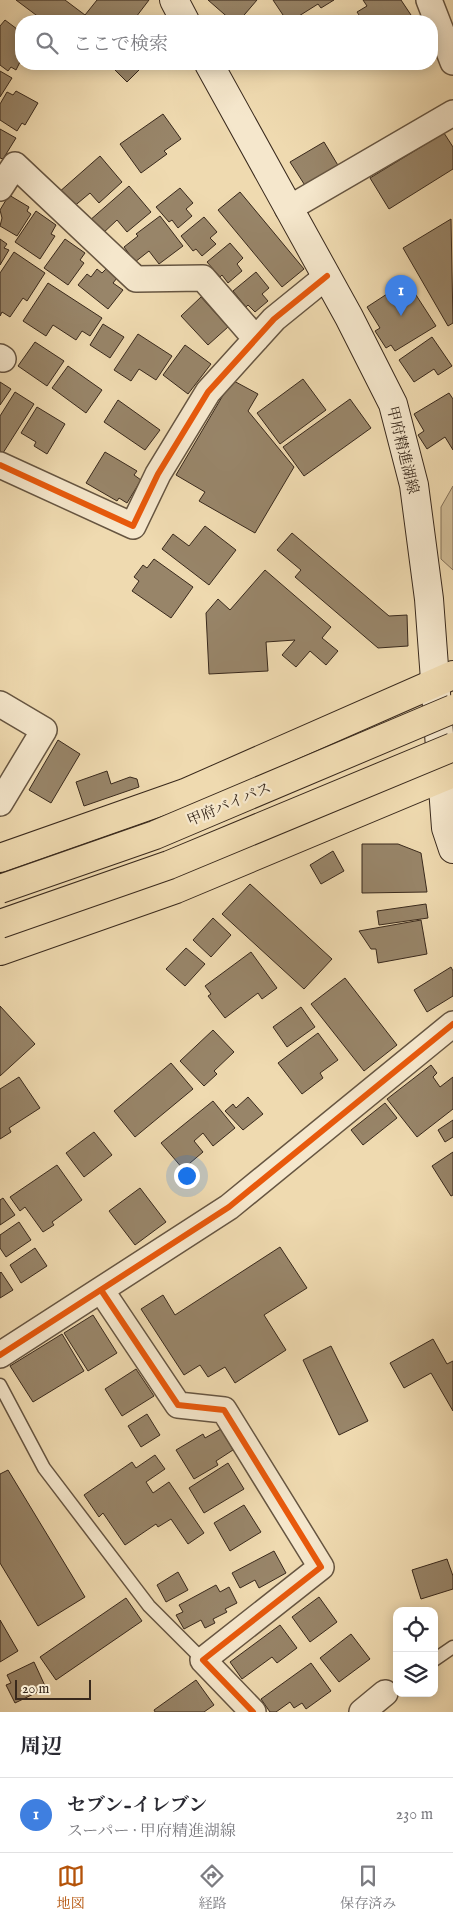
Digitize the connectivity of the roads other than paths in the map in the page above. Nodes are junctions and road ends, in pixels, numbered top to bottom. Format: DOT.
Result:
graph roads {
  1 [pos="174,0"];
  2 [pos="429,0"];
  3 [pos="182,15"];
  4 [pos="435,15"];
  5 [pos="438,23"];
  6 [pos="453,62"];
  7 [pos="212,70"];
  8 [pos="453,113"];
  9 [pos="0,188"];
  10 [pos="288,209"];
  11 [pos="327,276"];
  12 [pos="256,338"];
  13 [pos="0,466"];
  14 [pos="444,679"];
  15 [pos="0,704"];
  16 [pos="453,709"];
  17 [pos="453,747"];
  18 [pos="448,775"];
  19 [pos="0,803"];
  20 [pos="453,849"];
  21 [pos="0,858"];
  22 [pos="0,889"];
  23 [pos="0,924"];
  24 [pos="0,951"];
  25 [pos="453,1024"];
  26 [pos="101,1290"];
  27 [pos="2,1348"];
  28 [pos="0,1385"];
  29 [pos="453,1648"];
  30 [pos="438,1657"];
  31 [pos="203,1660"];
  32 [pos="391,1689"];
  33 [pos="253,1712"];
  34 [pos="362,1712"];
  1 -- 3 [label="main road"];
  2 -- 4 [label="street"];
  5 -- 6 [label="street"];
  7 -- 10 [label="main road, 甲府精進湖線"];
  8 -- 10 [label="street"];
  9 -- 12 [label="street"];
  10 -- 11 [label="main road, 甲府精進湖線"];
  11 -- 12 [label="street"];
  11 -- 14 [label="main road, 甲府精進湖線"];
  12 -- 13 [label="street"];
  14 -- 18 [label="main road, 甲府精進湖線"];
  14 -- 21 [label="highway"];
  15 -- 19 [label="street"];
  16 -- 22 [label="highway, 甲府バイパス, bridge"];
  17 -- 23 [label="highway, bridge"];
  18 -- 20 [label="main road, 甲府精進湖線"];
  18 -- 24 [label="highway"];
  25 -- 26 [label="street"];
  26 -- 27 [label="street"];
  26 -- 31 [label="street"];
  28 -- 31 [label="lane"];
  29 -- 30 [label="lane"];
  31 -- 33 [label="street"];
  32 -- 34 [label="street"];
}
